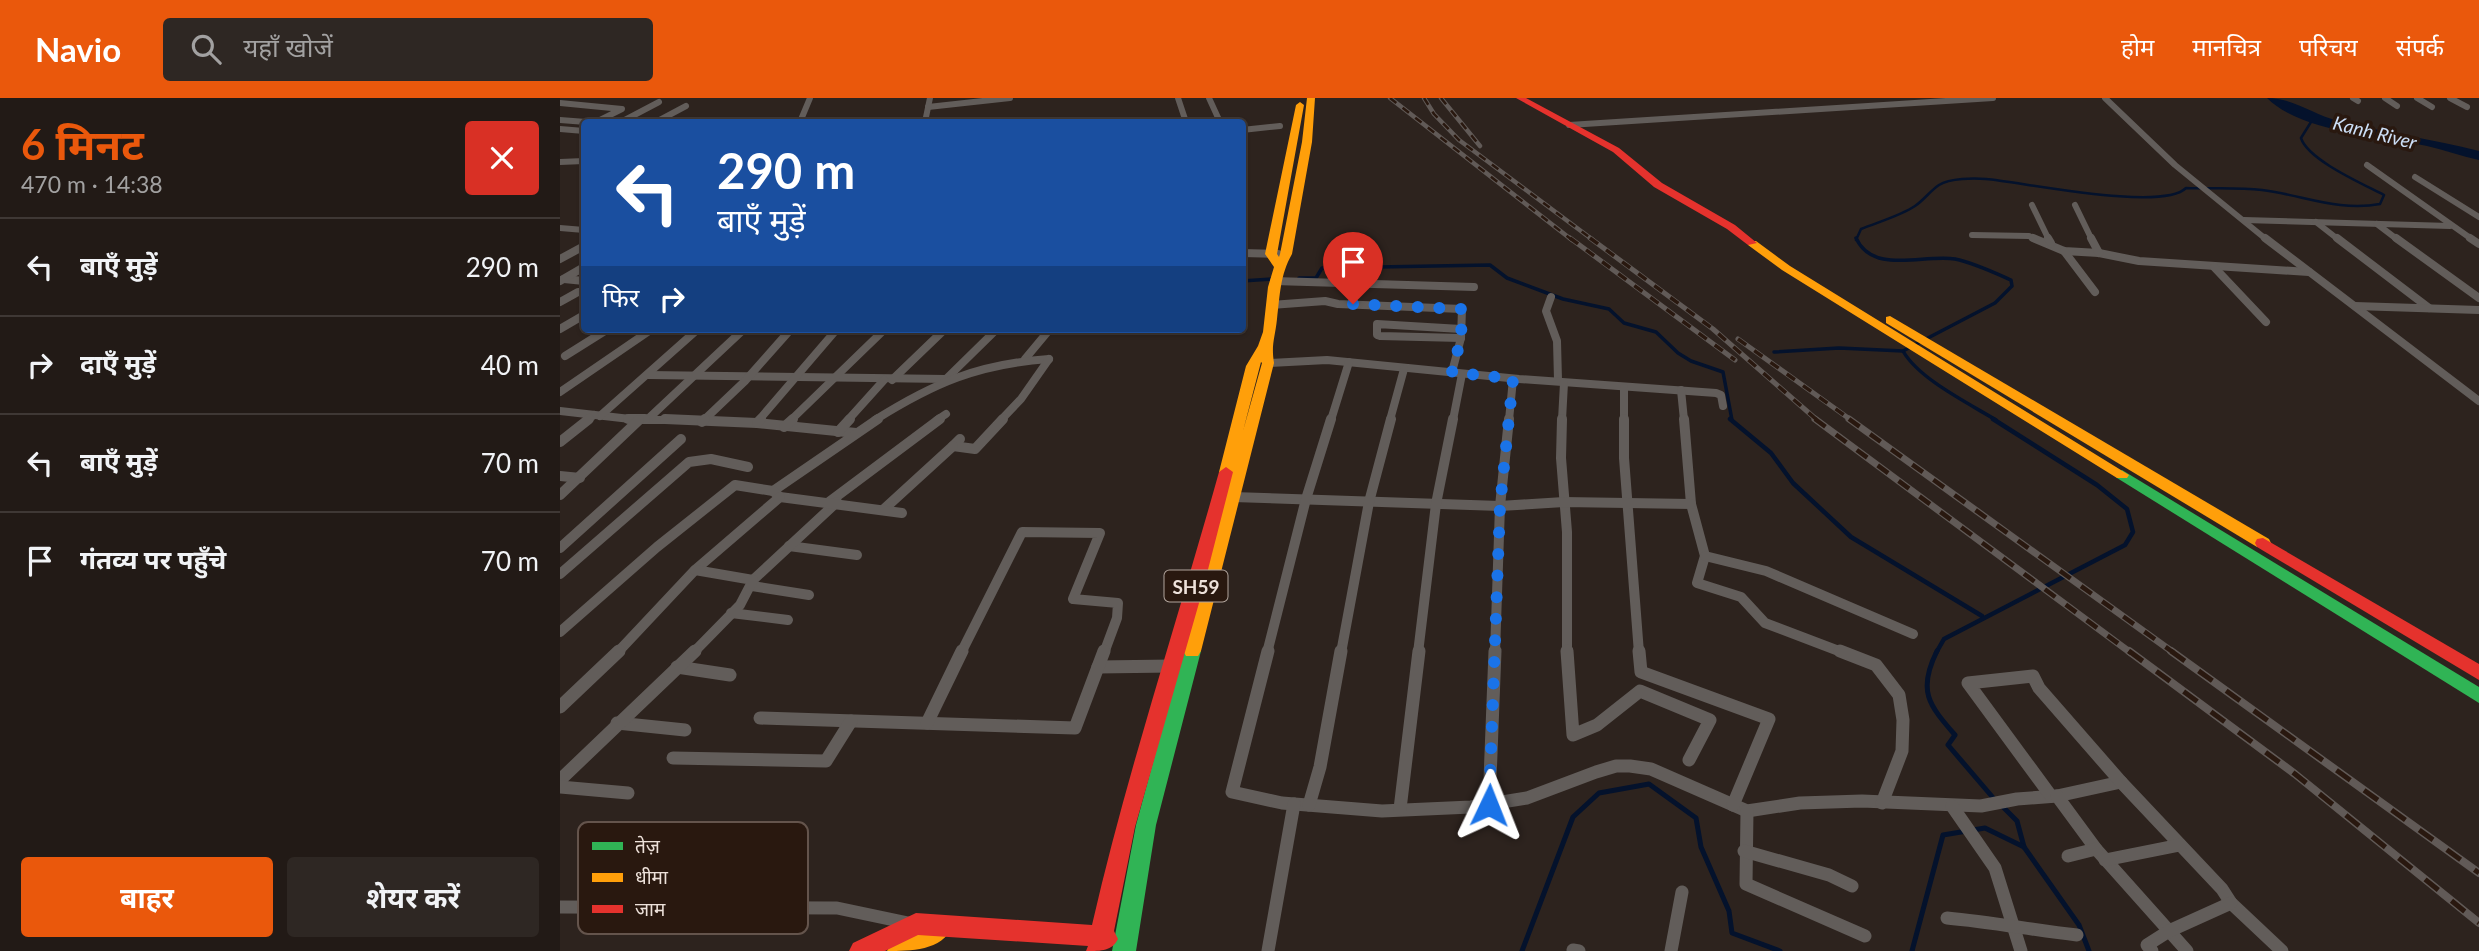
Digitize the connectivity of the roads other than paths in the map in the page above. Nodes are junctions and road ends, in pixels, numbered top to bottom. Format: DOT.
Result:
graph roads {
  1 [pos="810,98"];
  2 [pos="930,98"];
  3 [pos="1010,98"];
  4 [pos="1178,98"];
  5 [pos="1209,98"];
  6 [pos="1300,98"];
  7 [pos="1311,98"];
  8 [pos="1520,98"];
  9 [pos="1532,98"];
  10 [pos="1993,98"];
  11 [pos="2105,98"];
  12 [pos="2385,98"];
  13 [pos="2417,98"];
  14 [pos="2450,98"];
  15 [pos="659,102"];
  16 [pos="560,103"];
  17 [pos="686,106"];
  18 [pos="2397,106"];
  19 [pos="928,107"];
  20 [pos="2432,107"];
  21 [pos="2467,107"];
  22 [pos="602,119"];
  23 [pos="627,119"];
  24 [pos="662,119"];
  25 [pos="801,119"];
  26 [pos="926,119"];
  27 [pos="1185,119"];
  28 [pos="1219,119"];
  29 [pos="560,120"];
  30 [pos="581,122"];
  31 [pos="1280,125"];
  32 [pos="1574,125"];
  33 [pos="560,129"];
  34 [pos="581,129"];
  35 [pos="1246,129"];
  36 [pos="581,161"];
  37 [pos="560,162"];
  38 [pos="2367,165"];
  39 [pos="2415,177"];
  40 [pos="2032,205"];
  41 [pos="2075,205"];
  42 [pos="2479,217"];
  43 [pos="2244,220"];
  44 [pos="2316,222"];
  45 [pos="2377,224"];
  46 [pos="2450,226"];
  47 [pos="560,228"];
  48 [pos="581,230"];
  49 [pos="1972,235"];
  50 [pos="2051,243"];
  51 [pos="2479,244"];
  52 [pos="581,248"];
  53 [pos="2064,251"];
  54 [pos="2099,253"];
  55 [pos="1246,254"];
  56 [pos="560,259"];
  57 [pos="1278,259"];
  58 [pos="2214,267"];
  59 [pos="581,269"];
  60 [pos="2309,272"];
  61 [pos="562,280"];
  62 [pos="581,281"];
  63 [pos="1474,287"];
  64 [pos="581,292"];
  65 [pos="2095,292"];
  66 [pos="1551,297"];
  67 [pos="2479,298"];
  68 [pos="560,302"];
  69 [pos="1271,305"];
  70 [pos="2354,306"];
  71 [pos="2429,309"];
  72 [pos="2479,310"];
  73 [pos="581,318"];
  74 [pos="2266,322"];
  75 [pos="560,328"];
  76 [pos="602,333"];
  77 [pos="646,333"];
  78 [pos="694,333"];
  79 [pos="740,333"];
  80 [pos="787,333"];
  81 [pos="834,333"];
  82 [pos="881,333"];
  83 [pos="941,333"];
  84 [pos="993,333"];
  85 [pos="1047,333"];
  86 [pos="1461,333"];
  87 [pos="1905,335"];
  88 [pos="1265,346"];
  89 [pos="565,356"];
  90 [pos="1025,359"];
  91 [pos="1349,362"];
  92 [pos="1268,363"];
  93 [pos="1404,369"];
  94 [pos="1457,373"];
  95 [pos="648,375"];
  96 [pos="694,376"];
  97 [pos="748,376"];
  98 [pos="796,378"];
  99 [pos="831,378"];
  100 [pos="946,379"];
  101 [pos="1513,379"];
  102 [pos="888,380"];
  103 [pos="1561,382"];
  104 [pos="1624,388"];
  105 [pos="1681,390"];
  106 [pos="560,393"];
  107 [pos="2479,401"];
  108 [pos="1723,406"];
  109 [pos="560,411"];
  110 [pos="946,414"];
  111 [pos="597,415"];
  112 [pos="644,419"];
  113 [pos="702,422"];
  114 [pos="757,423"];
  115 [pos="785,427"];
  116 [pos="838,432"];
  117 [pos="856,433"];
  118 [pos="681,439"];
  119 [pos="560,442"];
  120 [pos="748,467"];
  121 [pos="560,476"];
  122 [pos="580,478"];
  123 [pos="776,494"];
  124 [pos="560,495"];
  125 [pos="1233,497"];
  126 [pos="1306,499"];
  127 [pos="833,502"];
  128 [pos="1369,502"];
  129 [pos="1564,502"];
  130 [pos="1627,503"];
  131 [pos="1436,504"];
  132 [pos="1690,504"];
  133 [pos="1500,506"];
  134 [pos="883,510"];
  135 [pos="902,513"];
  136 [pos="789,546"];
  137 [pos="560,548"];
  138 [pos="856,555"];
  139 [pos="1705,556"];
  140 [pos="563,570"];
  141 [pos="695,570"];
  142 [pos="752,583"];
  143 [pos="808,595"];
  144 [pos="731,614"];
  145 [pos="788,620"];
  146 [pos="560,632"];
  147 [pos="1913,634"];
  148 [pos="677,667"];
  149 [pos="1098,667"];
  150 [pos="1172,667"];
  151 [pos="2479,673"];
  152 [pos="730,675"];
  153 [pos="2479,696"];
  154 [pos="560,707"];
  155 [pos="760,718"];
  156 [pos="851,721"];
  157 [pos="617,723"];
  158 [pos="927,723"];
  159 [pos="685,730"];
  160 [pos="673,758"];
  161 [pos="1689,760"];
  162 [pos="560,780"];
  163 [pos="2121,782"];
  164 [pos="560,787"];
  165 [pos="628,793"];
  166 [pos="2054,796"];
  167 [pos="1882,803"];
  168 [pos="1302,804"];
  169 [pos="1489,805"];
  170 [pos="1952,806"];
  171 [pos="1740,808"];
  172 [pos="1400,809"];
  173 [pos="2180,845"];
  174 [pos="1744,851"];
  175 [pos="2101,854"];
  176 [pos="2068,856"];
  177 [pos="1852,886"];
  178 [pos="1682,892"];
  179 [pos="2231,903"];
  180 [pos="560,907"];
  181 [pos="578,907"];
  182 [pos="808,908"];
  183 [pos="1947,918"];
  184 [pos="916,924"];
  185 [pos="2013,924"];
  186 [pos="942,926"];
  187 [pos="2169,931"];
  188 [pos="2077,935"];
  189 [pos="1865,936"];
  190 [pos="1099,943"];
  191 [pos="1124,948"];
  192 [pos="1573,950"];
  193 [pos="861,951"];
  194 [pos="898,951"];
  195 [pos="1268,951"];
  196 [pos="1579,951"];
  197 [pos="1671,951"];
  198 [pos="2021,951"];
  199 [pos="2152,951"];
  200 [pos="2187,951"];
  201 [pos="2282,951"];
  1 -- 25 [label="street"];
  2 -- 19 [label="street"];
  3 -- 19 [label="street"];
  4 -- 27 [label="street"];
  5 -- 28 [label="street"];
  6 -- 57 [label="main road, SH59"];
  7 -- 57 [label="main road, SH59"];
  8 -- 32 [label="main road"];
  9 -- 32 [label="main road"];
  10 -- 32 [label="street"];
  11 -- 43 [label="street"];
  12 -- 18 [label="street"];
  13 -- 20 [label="street"];
  14 -- 21 [label="street"];
  15 -- 23 [label="street"];
  16 -- 22 [label="street"];
  17 -- 24 [label="street"];
  19 -- 26 [label="street"];
  29 -- 30 [label="street"];
  31 -- 35 [label="street"];
  32 -- 87 [label="main road"];
  33 -- 34 [label="street"];
  36 -- 37 [label="street"];
  38 -- 46 [label="street"];
  39 -- 42 [label="street"];
  40 -- 50 [label="street"];
  41 -- 54 [label="street"];
  43 -- 44 [label="street"];
  43 -- 60 [label="street"];
  44 -- 45 [label="street"];
  44 -- 71 [label="street"];
  45 -- 46 [label="street"];
  45 -- 67 [label="street"];
  46 -- 51 [label="street"];
  47 -- 48 [label="street"];
  49 -- 50 [label="street"];
  50 -- 53 [label="street"];
  52 -- 56 [label="street"];
  53 -- 54 [label="street"];
  53 -- 65 [label="street"];
  54 -- 58 [label="street"];
  55 -- 57 [label="street"];
  57 -- 63 [label="street"];
  57 -- 69 [label="main road, SH59"];
  58 -- 60 [label="street"];
  58 -- 74 [label="street"];
  59 -- 61 [label="street"];
  60 -- 70 [label="street"];
  61 -- 62 [label="street"];
  64 -- 68 [label="street"];
  66 -- 103 [label="street"];
  69 -- 86 [label="street"];
  69 -- 88 [label="main road, SH59"];
  70 -- 71 [label="street"];
  70 -- 107 [label="street"];
  71 -- 72 [label="street"];
  73 -- 75 [label="street"];
  76 -- 89 [label="street"];
  77 -- 106 [label="street"];
  78 -- 95 [label="street"];
  79 -- 96 [label="street"];
  80 -- 97 [label="street"];
  81 -- 98 [label="street"];
  82 -- 99 [label="street"];
  83 -- 102 [label="street"];
  84 -- 100 [label="street"];
  85 -- 90 [label="street"];
  86 -- 86 [label="street"];
  86 -- 94 [label="street"];
  87 -- 151 [label="main road"];
  87 -- 153 [label="main road"];
  88 -- 92 [label="main road, SH59"];
  88 -- 150 [label="main road, SH59"];
  90 -- 100 [label="street"];
  90 -- 134 [label="street"];
  91 -- 92 [label="street"];
  91 -- 93 [label="street"];
  91 -- 126 [label="street"];
  92 -- 125 [label="main road, SH59"];
  93 -- 94 [label="street"];
  93 -- 128 [label="street"];
  94 -- 101 [label="street"];
  94 -- 131 [label="street"];
  95 -- 96 [label="street"];
  95 -- 111 [label="street"];
  96 -- 97 [label="street"];
  96 -- 112 [label="street"];
  97 -- 98 [label="street"];
  97 -- 113 [label="street"];
  98 -- 99 [label="street"];
  98 -- 114 [label="street"];
  99 -- 102 [label="street"];
  99 -- 115 [label="street"];
  100 -- 102 [label="street"];
  100 -- 117 [label="street"];
  101 -- 103 [label="street"];
  101 -- 133 [label="street"];
  102 -- 116 [label="street"];
  103 -- 104 [label="street"];
  103 -- 129 [label="street"];
  104 -- 105 [label="street"];
  104 -- 130 [label="street"];
  105 -- 108 [label="street"];
  105 -- 132 [label="street"];
  109 -- 111 [label="street"];
  110 -- 127 [label="street"];
  111 -- 112 [label="street"];
  111 -- 119 [label="street"];
  112 -- 113 [label="street"];
  112 -- 122 [label="street"];
  113 -- 114 [label="street"];
  114 -- 115 [label="street"];
  115 -- 116 [label="street"];
  116 -- 117 [label="street"];
  117 -- 123 [label="street"];
  118 -- 137 [label="street"];
  120 -- 140 [label="street"];
  121 -- 122 [label="street"];
  122 -- 124 [label="street"];
  123 -- 127 [label="street"];
  123 -- 141 [label="street"];
  123 -- 146 [label="street"];
  125 -- 126 [label="street"];
  125 -- 191 [label="main road, SH59"];
  126 -- 128 [label="street"];
  126 -- 168 [label="street"];
  127 -- 134 [label="street"];
  127 -- 136 [label="street"];
  128 -- 131 [label="street"];
  128 -- 168 [label="street"];
  129 -- 130 [label="street"];
  129 -- 133 [label="street"];
  129 -- 161 [label="street"];
  130 -- 132 [label="street"];
  130 -- 171 [label="street"];
  131 -- 133 [label="street"];
  131 -- 172 [label="street"];
  132 -- 139 [label="street"];
  133 -- 169 [label="street"];
  134 -- 135 [label="street"];
  136 -- 138 [label="street"];
  136 -- 142 [label="street"];
  139 -- 147 [label="street"];
  139 -- 167 [label="street"];
  141 -- 142 [label="street"];
  141 -- 154 [label="street"];
  142 -- 143 [label="street"];
  142 -- 144 [label="street"];
  144 -- 145 [label="street"];
  144 -- 148 [label="street"];
  148 -- 152 [label="street"];
  148 -- 157 [label="street"];
  149 -- 150 [label="street"];
  149 -- 158 [label="street"];
  149 -- 158 [label="street"];
  150 -- 190 [label="main road, SH59"];
  155 -- 156 [label="street"];
  156 -- 158 [label="street"];
  156 -- 160 [label="street"];
  157 -- 159 [label="street"];
  157 -- 162 [label="street"];
  163 -- 166 [label="street"];
  163 -- 166 [label="street"];
  163 -- 173 [label="street"];
  164 -- 165 [label="street"];
  166 -- 170 [label="street"];
  166 -- 175 [label="street"];
  167 -- 170 [label="street"];
  167 -- 171 [label="street"];
  168 -- 172 [label="street"];
  168 -- 195 [label="street"];
  169 -- 171 [label="street"];
  169 -- 172 [label="street"];
  170 -- 185 [label="street"];
  171 -- 174 [label="street"];
  173 -- 175 [label="street"];
  173 -- 179 [label="street"];
  174 -- 177 [label="street"];
  174 -- 189 [label="street"];
  175 -- 176 [label="street"];
  175 -- 187 [label="street"];
  178 -- 197 [label="street"];
  179 -- 187 [label="street"];
  179 -- 201 [label="street"];
  180 -- 181 [label="street"];
  182 -- 184 [label="street"];
  183 -- 185 [label="street"];
  184 -- 186 [label="main road"];
  184 -- 193 [label="main road"];
  185 -- 188 [label="street"];
  185 -- 198 [label="street"];
  186 -- 190 [label="main road"];
  186 -- 194 [label="main road"];
  187 -- 199 [label="street"];
  187 -- 200 [label="street"];
  190 -- 191 [label="main road"];
  192 -- 196 [label="street"];
}
